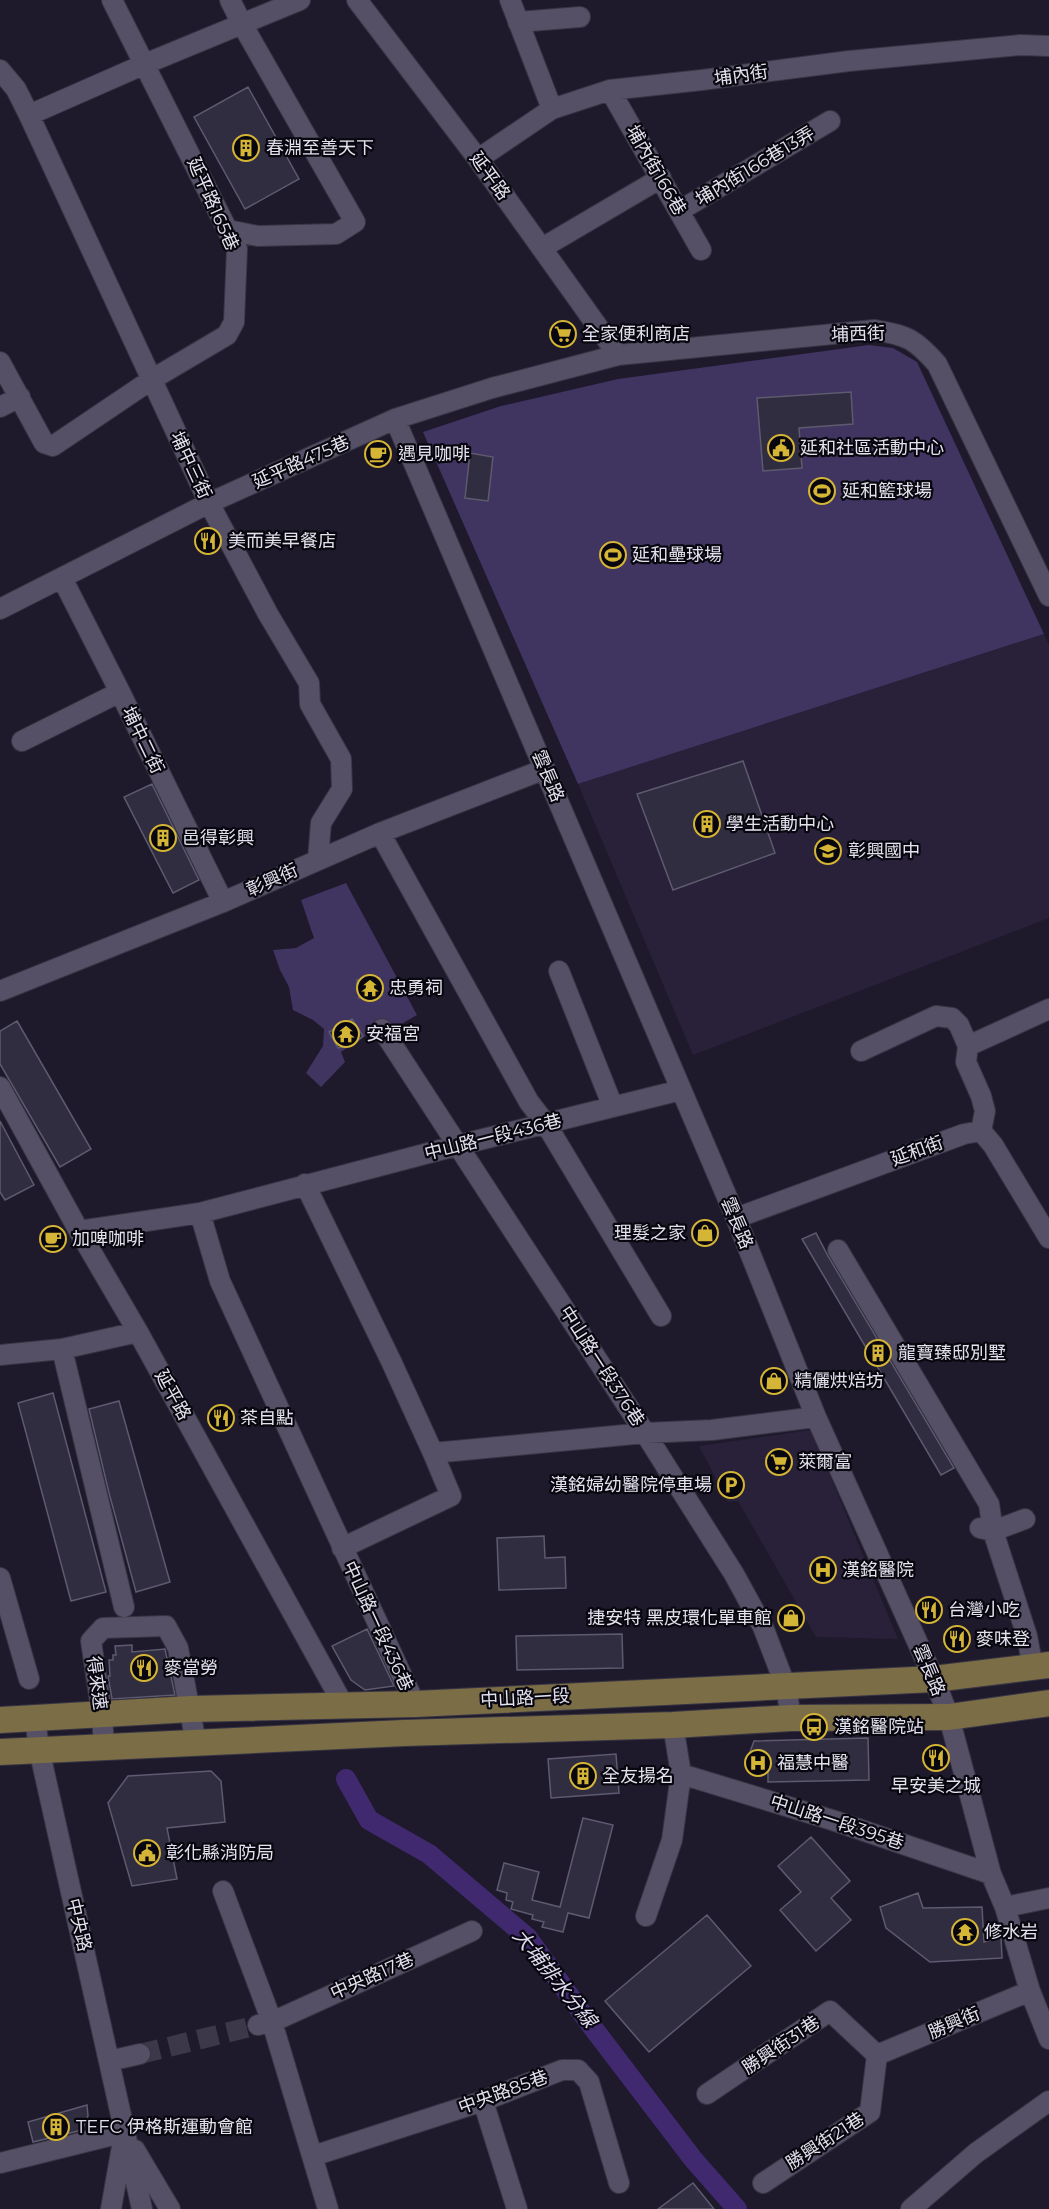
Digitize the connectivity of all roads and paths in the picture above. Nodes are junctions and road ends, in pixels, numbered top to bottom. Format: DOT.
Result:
graph roads {
  1 [pos="112,0"];
  2 [pos="230,0"];
  3 [pos="300,0"];
  4 [pos="357,0"];
  5 [pos="510,0"];
  6 [pos="580,17"];
  7 [pos="518,22"];
  8 [pos="242,24"];
  9 [pos="1049,46"];
  10 [pos="145,64"];
  11 [pos="0,70"];
  12 [pos="610,90"];
  13 [pos="552,109"];
  14 [pos="29,115"];
  15 [pos="830,121"];
  16 [pos="478,159"];
  17 [pos="661,178"];
  18 [pos="679,211"];
  19 [pos="228,230"];
  20 [pos="542,248"];
  21 [pos="701,250"];
  22 [pos="618,355"];
  23 [pos="0,362"];
  24 [pos="152,380"];
  25 [pos="20,397"];
  26 [pos="0,407"];
  27 [pos="396,418"];
  28 [pos="209,503"];
  29 [pos="1044,571"];
  30 [pos="62,578"];
  31 [pos="1049,596"];
  32 [pos="0,609"];
  33 [pos="120,692"];
  34 [pos="22,741"];
  35 [pos="545,769"];
  36 [pos="380,833"];
  37 [pos="318,860"];
  38 [pos="223,902"];
  39 [pos="559,971"];
  40 [pos="0,991"];
  41 [pos="1049,1009"];
  42 [pos="382,1029"];
  43 [pos="968,1046"];
  44 [pos="861,1051"];
  45 [pos="0,1086"];
  46 [pos="681,1090"];
  47 [pos="613,1107"];
  48 [pos="546,1124"];
  49 [pos="981,1131"];
  50 [pos="459,1144"];
  51 [pos="305,1184"];
  52 [pos="200,1213"];
  53 [pos="736,1218"];
  54 [pos="79,1231"];
  55 [pos="1049,1238"];
  56 [pos="838,1250"];
  57 [pos="662,1316"];
  58 [pos="138,1332"];
  59 [pos="62,1349"];
  60 [pos="0,1354"];
  61 [pos="816,1417"];
  62 [pos="645,1432"];
  63 [pos="432,1453"];
  64 [pos="1025,1519"];
  65 [pos="986,1529"];
  66 [pos="342,1548"];
  67 [pos="0,1578"];
  68 [pos="124,1606"];
  69 [pos="1041,1666"];
  70 [pos="29,1679"];
  71 [pos="934,1679"];
  72 [pos="786,1687"];
  73 [pos="1049,1703"];
  74 [pos="415,1704"];
  75 [pos="344,1706"];
  76 [pos="191,1709"];
  77 [pos="102,1715"];
  78 [pos="35,1718"];
  79 [pos="791,1718"];
  80 [pos="949,1718"];
  81 [pos="0,1720"];
  82 [pos="673,1725"];
  83 [pos="196,1743"];
  84 [pos="104,1747"];
  85 [pos="39,1749"];
  86 [pos="0,1752"];
  87 [pos="681,1774"];
  88 [pos="991,1874"];
  89 [pos="223,1891"];
  90 [pos="1049,1898"];
  91 [pos="1005,1907"];
  92 [pos="646,1916"];
  93 [pos="472,1931"];
  94 [pos="1030,1991"];
  95 [pos="265,2024"];
  96 [pos="1049,2039"];
  97 [pos="140,2054"];
  98 [pos="877,2055"];
  99 [pos="109,2061"];
  100 [pos="707,2094"];
  101 [pos="483,2101"];
  102 [pos="1049,2101"];
  103 [pos="125,2132"];
  104 [pos="314,2156"];
  105 [pos="0,2163"];
  106 [pos="763,2182"];
  107 [pos="619,2183"];
  108 [pos="111,2209"];
  109 [pos="142,2209"];
  110 [pos="170,2209"];
  111 [pos="328,2209"];
  112 [pos="517,2209"];
  113 [pos="911,2209"];
  1 -- 10 [label="street, 延平路165巷"];
  2 -- 8 [label="street"];
  3 -- 8 [label="street"];
  4 -- 16 [label="street, 延平路"];
  5 -- 7 [label="street"];
  6 -- 7 [label="street"];
  7 -- 13 [label="street"];
  8 -- 10 [label="street"];
  8 -- 19 [label="street"];
  9 -- 12 [label="street, 埔內街"];
  10 -- 14 [label="street"];
  10 -- 19 [label="street, 延平路165巷"];
  11 -- 14 [label="street, 埔中三街"];
  12 -- 13 [label="street, 埔內街"];
  12 -- 17 [label="street, 埔內街166巷"];
  13 -- 16 [label="street, 埔內街"];
  14 -- 24 [label="street, 埔中三街"];
  15 -- 18 [label="street, 埔內街166巷13弄"];
  16 -- 20 [label="street, 延平路"];
  17 -- 18 [label="street, 埔內街166巷"];
  17 -- 20 [label="street"];
  18 -- 21 [label="street, 埔內街166巷"];
  19 -- 24 [label="street, 延平路165巷"];
  20 -- 22 [label="street, 延平路"];
  22 -- 27 [label="street, 延平路475巷"];
  22 -- 29 [label="street, 埔西街"];
  23 -- 25 [label="street, 延平路165巷"];
  24 -- 25 [label="street, 延平路165巷"];
  24 -- 28 [label="street, 埔中三街"];
  25 -- 26 [label="street"];
  27 -- 28 [label="street, 延平路475巷"];
  27 -- 35 [label="street, 雲長路"];
  28 -- 30 [label="street, 延平路475巷"];
  28 -- 37 [label="street, 埔中三街"];
  29 -- 31 [label="street, 埔西街"];
  30 -- 32 [label="street, 延平路475巷"];
  30 -- 33 [label="street, 埔中二街"];
  33 -- 34 [label="street"];
  33 -- 38 [label="street, 埔中二街"];
  35 -- 36 [label="street, 彰興街"];
  35 -- 46 [label="street, 雲長路"];
  36 -- 37 [label="street, 彰興街"];
  36 -- 48 [label="street"];
  37 -- 38 [label="street, 彰興街"];
  38 -- 40 [label="street, 彰興街"];
  39 -- 47 [label="street"];
  41 -- 43 [label="street"];
  42 -- 50 [label="street, 中山路一段376巷"];
  43 -- 44 [label="street"];
  43 -- 49 [label="street"];
  45 -- 54 [label="street, 延平路"];
  46 -- 47 [label="street, 中山路一段436巷"];
  46 -- 53 [label="street, 雲長路"];
  47 -- 48 [label="street, 中山路一段436巷"];
  48 -- 50 [label="street, 中山路一段436巷"];
  48 -- 57 [label="street"];
  49 -- 53 [label="street, 延和街"];
  49 -- 55 [label="street"];
  50 -- 51 [label="street, 中山路一段436巷"];
  50 -- 62 [label="street, 中山路一段376巷"];
  51 -- 52 [label="street, 中山路一段436巷"];
  51 -- 63 [label="street, 中山路一段436巷"];
  52 -- 54 [label="street, 中山路一段436巷"];
  52 -- 66 [label="street, 中山路一段436巷"];
  53 -- 61 [label="street, 雲長路"];
  54 -- 58 [label="street, 延平路"];
  56 -- 65 [label="street"];
  58 -- 59 [label="street"];
  58 -- 75 [label="street, 延平路"];
  59 -- 60 [label="street"];
  59 -- 68 [label="street"];
  61 -- 62 [label="street"];
  61 -- 71 [label="street, 雲長路"];
  62 -- 63 [label="street"];
  62 -- 72 [label="street, 中山路一段376巷"];
  63 -- 66 [label="street, 中山路一段436巷"];
  64 -- 65 [label="street"];
  65 -- 69 [label="street"];
  66 -- 74 [label="street, 中山路一段436巷"];
  67 -- 70 [label="street"];
  69 -- 71 [label="main road, 中山路一段"];
  71 -- 72 [label="main road, 中山路一段"];
  71 -- 80 [label="street, 雲長路"];
  72 -- 74 [label="main road, 中山路一段"];
  72 -- 79 [label="street, 中山路一段376巷"];
  73 -- 80 [label="main road, 中山路一段"];
  74 -- 75 [label="main road, 中山路一段"];
  75 -- 76 [label="main road, 中山路一段"];
  76 -- 77 [label="main road, 中山路一段"];
  76 -- 77 [label="street, 得來速"];
  76 -- 83 [label="street, 得來速"];
  77 -- 78 [label="main road, 中山路一段"];
  77 -- 84 [label="street, 得來速"];
  78 -- 81 [label="main road, 中山路一段"];
  78 -- 85 [label="street, 中央路"];
  79 -- 80 [label="main road, 中山路一段"];
  79 -- 82 [label="main road, 中山路一段"];
  80 -- 88 [label="street, 雲長路"];
  82 -- 83 [label="main road, 中山路一段"];
  82 -- 87 [label="street"];
  83 -- 84 [label="main road, 中山路一段"];
  84 -- 85 [label="main road, 中山路一段"];
  85 -- 86 [label="main road, 中山路一段"];
  85 -- 99 [label="street, 中央路"];
  87 -- 88 [label="street, 中山路一段395巷"];
  87 -- 92 [label="street"];
  88 -- 91 [label="street, 雲長路"];
  89 -- 95 [label="street"];
  90 -- 91 [label="street"];
  91 -- 94 [label="street, 雲長路"];
  93 -- 95 [label="street, 中央路17巷"];
  94 -- 96 [label="street, 雲長路"];
  94 -- 98 [label="street, 勝興街"];
  95 -- 104 [label="street"];
  97 -- 99 [label="street"];
  98 -- 100 [label="street, 勝興街31巷"];
  98 -- 106 [label="street, 勝興街21巷"];
  99 -- 103 [label="street, 中央路"];
  101 -- 104 [label="street, 中央路85巷"];
  101 -- 107 [label="street, 中央路85巷"];
  101 -- 112 [label="street"];
  102 -- 113 [label="street"];
  103 -- 105 [label="street"];
  103 -- 108 [label="street, 中央路"];
  103 -- 109 [label="street, 中央路"];
  103 -- 110 [label="street, 中央路"];
  104 -- 111 [label="street"];
}
